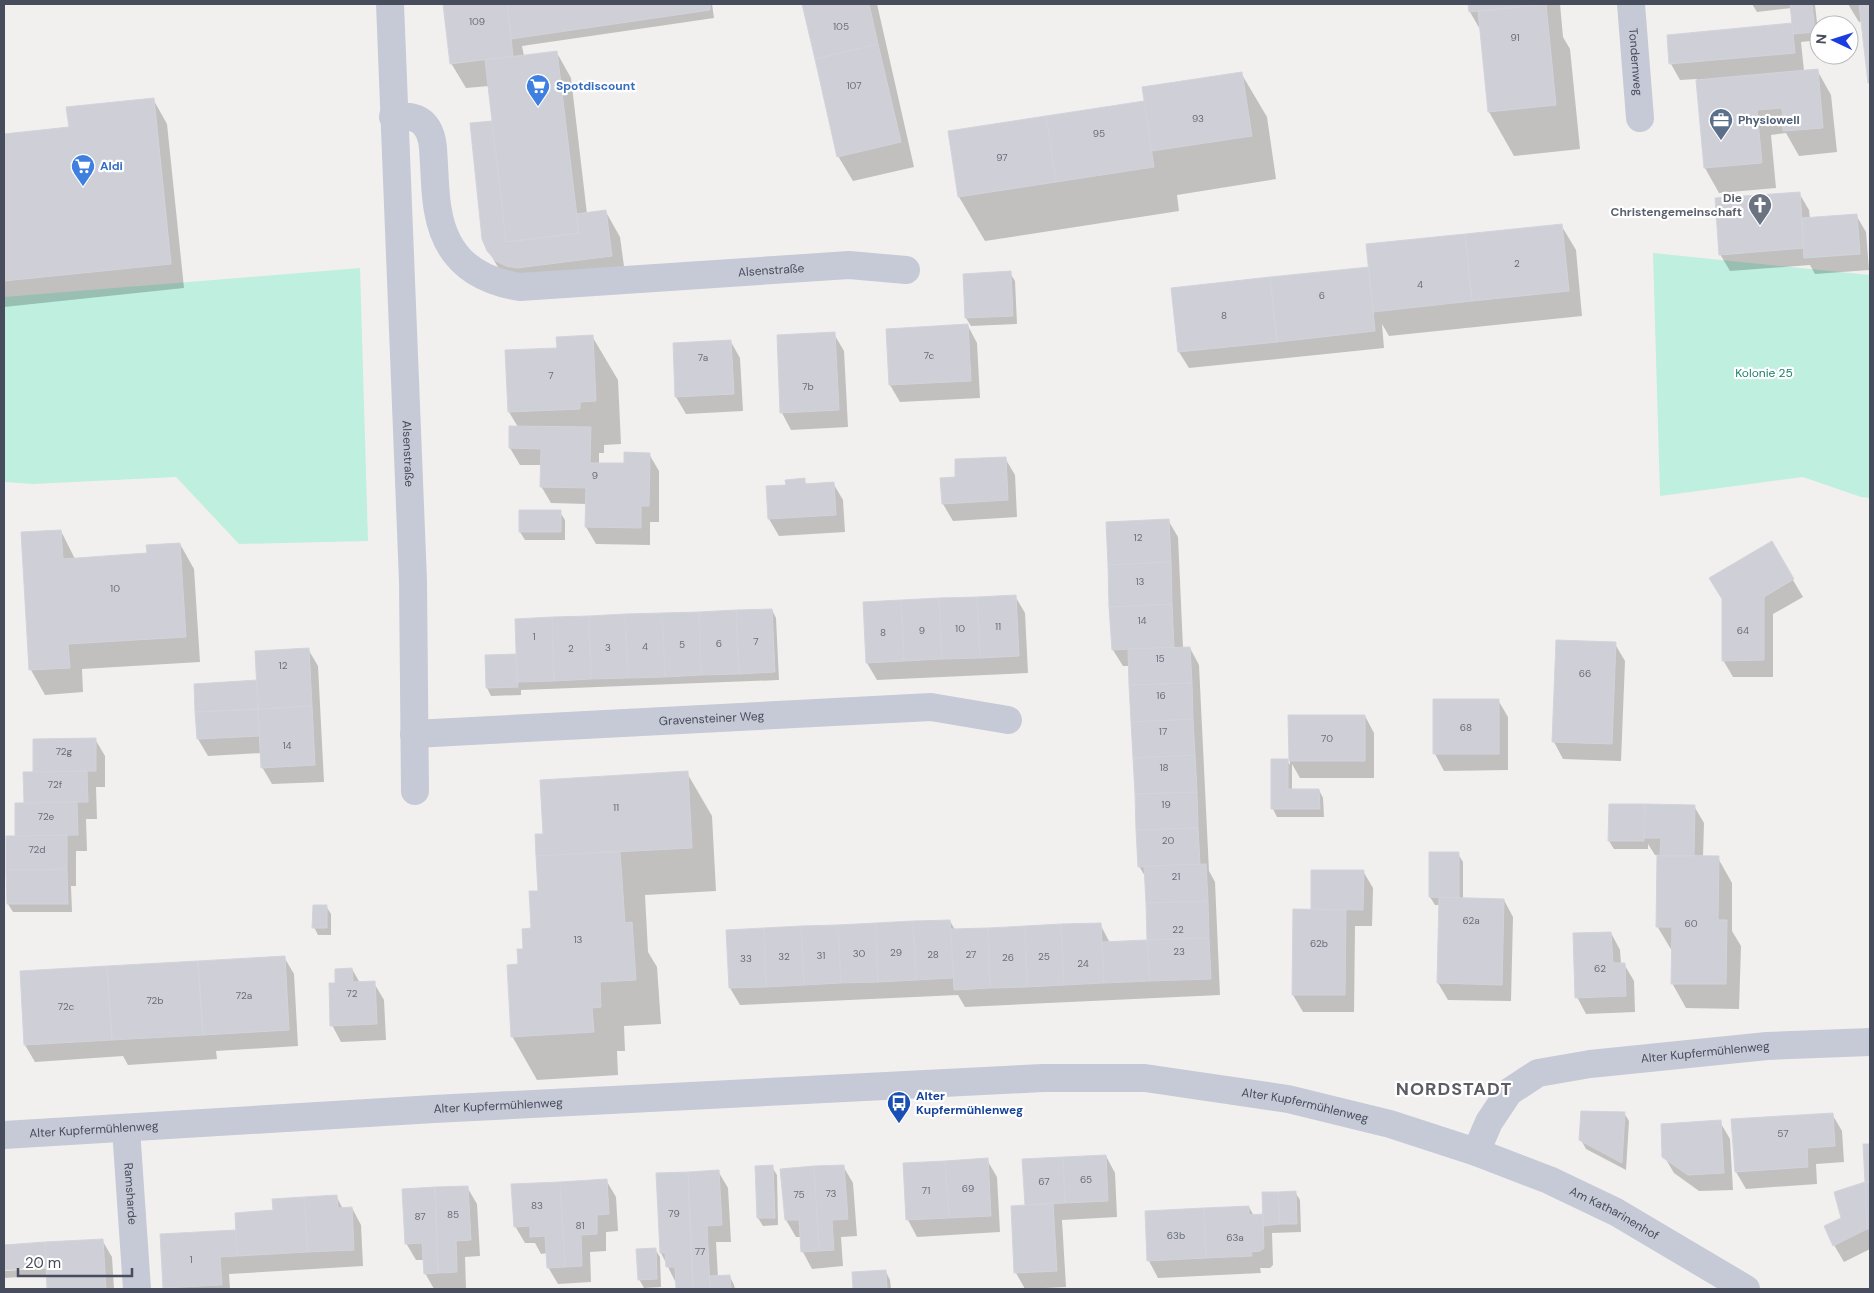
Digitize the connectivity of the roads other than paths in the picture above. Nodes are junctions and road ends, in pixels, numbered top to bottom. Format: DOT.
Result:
graph roads {
  1 [pos="390,4"];
  2 [pos="1631,4"];
  3 [pos="393,117"];
  4 [pos="1640,118"];
  5 [pos="906,270"];
  6 [pos="1008,720"];
  7 [pos="414,734"];
  8 [pos="415,791"];
  9 [pos="1870,1042"];
  10 [pos="126,1129"];
  11 [pos="4,1135"];
  12 [pos="1476,1152"];
  13 [pos="137,1289"];
  14 [pos="1746,1289"];
  1 -- 3 [label="street, Alsenstraße"];
  2 -- 4 [label="street, Tondernweg"];
  3 -- 5 [label="street, Alsenstraße"];
  3 -- 7 [label="street, Alsenstraße"];
  6 -- 7 [label="street, Gravensteiner Weg"];
  7 -- 8 [label="street, Alsenstraße"];
  9 -- 12 [label="street, Alter Kupfermühlenweg"];
  10 -- 11 [label="street, Alter Kupfermühlenweg"];
  10 -- 12 [label="street, Alter Kupfermühlenweg"];
  10 -- 13 [label="street, Ramsharde"];
  12 -- 14 [label="street, Am Katharinenhof"];
}
